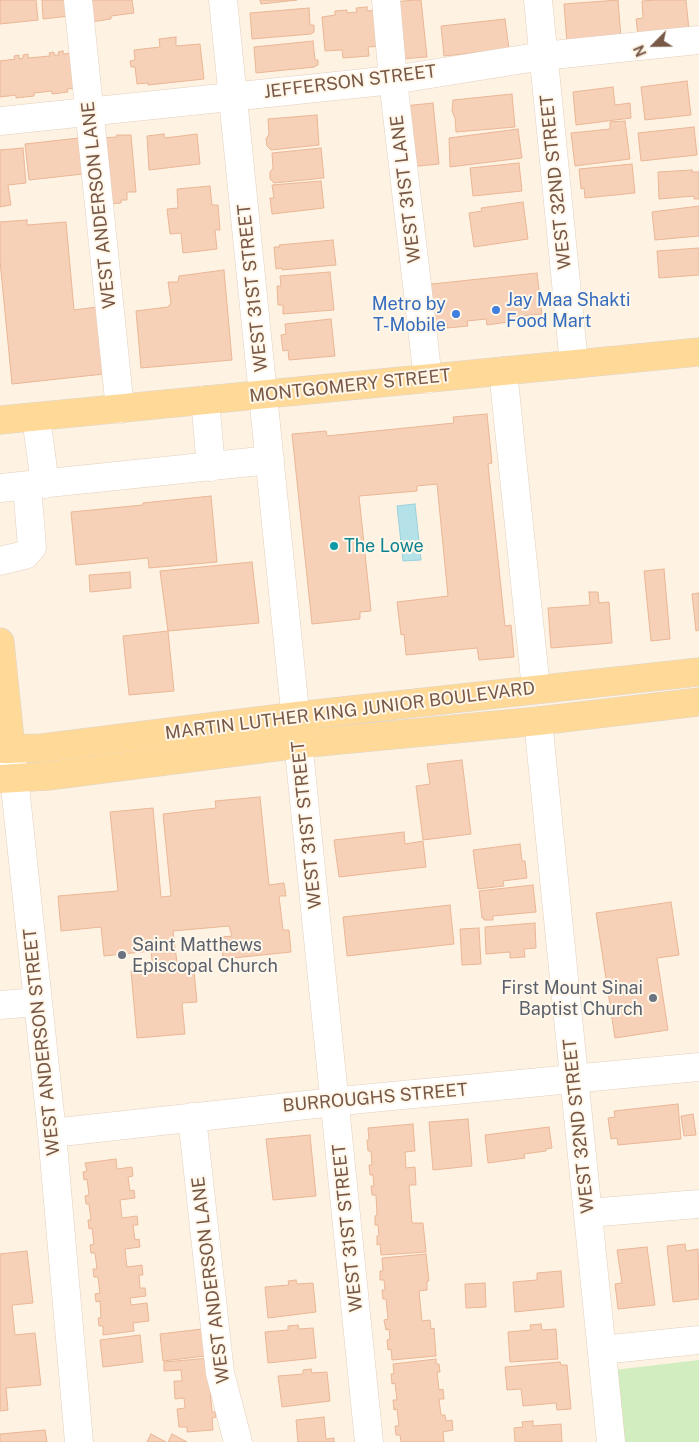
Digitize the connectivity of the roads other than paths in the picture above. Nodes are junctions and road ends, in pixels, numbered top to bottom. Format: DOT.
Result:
graph roads {
  1 [pos="78,0"];
  2 [pos="223,0"];
  3 [pos="386,0"];
  4 [pos="538,0"];
  5 [pos="699,40"];
  6 [pos="543,56"];
  7 [pos="393,80"];
  8 [pos="233,96"];
  9 [pos="89,112"];
  10 [pos="0,121"];
  11 [pos="699,352"];
  12 [pos="574,364"];
  13 [pos="503,371"];
  14 [pos="428,379"];
  15 [pos="264,395"];
  16 [pos="205,400"];
  17 [pos="120,409"];
  18 [pos="36,417"];
  19 [pos="0,420"];
  20 [pos="270,460"];
  21 [pos="211,467"];
  22 [pos="36,485"];
  23 [pos="0,488"];
  24 [pos="0,561"];
  25 [pos="0,642"];
  26 [pos="699,672"];
  27 [pos="536,690"];
  28 [pos="699,702"];
  29 [pos="296,716"];
  30 [pos="538,721"];
  31 [pos="299,744"];
  32 [pos="6,749"];
  33 [pos="7,779"];
  34 [pos="38,1002"];
  35 [pos="0,1005"];
  36 [pos="699,1067"];
  37 [pos="574,1080"];
  38 [pos="335,1102"];
  39 [pos="192,1117"];
  40 [pos="52,1133"];
  41 [pos="699,1204"];
  42 [pos="588,1213"];
  43 [pos="699,1340"];
  44 [pos="602,1350"];
  45 [pos="79,1442"];
  46 [pos="238,1442"];
  47 [pos="369,1442"];
  48 [pos="611,1442"];
  1 -- 9 [label="street, WEST ANDERSON LANE"];
  2 -- 8 [label="street, WEST 31ST STREET"];
  3 -- 7 [label="street, WEST 31ST LANE"];
  4 -- 6 [label="street, WEST 32ND STREET"];
  5 -- 6 [label="street, JEFFERSON STREET"];
  6 -- 7 [label="street, JEFFERSON STREET"];
  6 -- 12 [label="street, WEST 32ND STREET"];
  7 -- 8 [label="street, JEFFERSON STREET"];
  7 -- 14 [label="street, WEST 31ST LANE"];
  8 -- 9 [label="street, JEFFERSON STREET"];
  8 -- 15 [label="street, WEST 31ST STREET"];
  9 -- 10 [label="street, JEFFERSON STREET"];
  9 -- 17 [label="street, WEST ANDERSON LANE"];
  11 -- 12 [label="main road, MONTGOMERY STREET"];
  12 -- 13 [label="main road, MONTGOMERY STREET"];
  13 -- 14 [label="main road, MONTGOMERY STREET"];
  13 -- 27 [label="street"];
  14 -- 15 [label="main road, MONTGOMERY STREET"];
  15 -- 16 [label="main road, MONTGOMERY STREET"];
  15 -- 20 [label="street, WEST 31ST STREET"];
  16 -- 17 [label="main road, MONTGOMERY STREET"];
  16 -- 21 [label="street"];
  17 -- 18 [label="main road, MONTGOMERY STREET"];
  18 -- 19 [label="main road, MONTGOMERY STREET"];
  18 -- 22 [label="street"];
  20 -- 21 [label="street"];
  20 -- 29 [label="street, WEST 31ST STREET"];
  21 -- 22 [label="street"];
  22 -- 23 [label="street"];
  22 -- 24 [label="street"];
  25 -- 32 [label="main road, WEST ANDERSON STREET"];
  26 -- 27 [label="main road, MARTIN LUTHER KING JUNIOR BOULEVARD"];
  27 -- 29 [label="main road, MARTIN LUTHER KING JUNIOR BOULEVARD"];
  28 -- 30 [label="main road, MARTIN LUTHER KING JUNIOR BOULEVARD"];
  29 -- 31 [label="street, WEST 31ST STREET"];
  29 -- 32 [label="main road, MARTIN LUTHER KING JUNIOR BOULEVARD"];
  30 -- 31 [label="main road, MARTIN LUTHER KING JUNIOR BOULEVARD"];
  30 -- 37 [label="street, WEST 32ND STREET"];
  31 -- 33 [label="main road, MARTIN LUTHER KING JUNIOR BOULEVARD"];
  31 -- 38 [label="street, WEST 31ST STREET"];
  32 -- 33 [label="street, WEST ANDERSON STREET"];
  33 -- 34 [label="street, WEST ANDERSON STREET"];
  34 -- 35 [label="street"];
  34 -- 40 [label="street, WEST ANDERSON STREET"];
  36 -- 37 [label="street, BURROUGHS STREET"];
  37 -- 38 [label="street, BURROUGHS STREET"];
  37 -- 42 [label="street, WEST 32ND STREET"];
  38 -- 39 [label="street, BURROUGHS STREET"];
  38 -- 47 [label="street, WEST 31ST STREET"];
  39 -- 40 [label="street, BURROUGHS STREET"];
  39 -- 46 [label="street, WEST ANDERSON LANE"];
  40 -- 45 [label="street, WEST ANDERSON STREET"];
  41 -- 42 [label="street"];
  42 -- 44 [label="street, WEST 32ND STREET"];
  43 -- 44 [label="street"];
  44 -- 48 [label="street, WEST 32ND STREET"];
}
